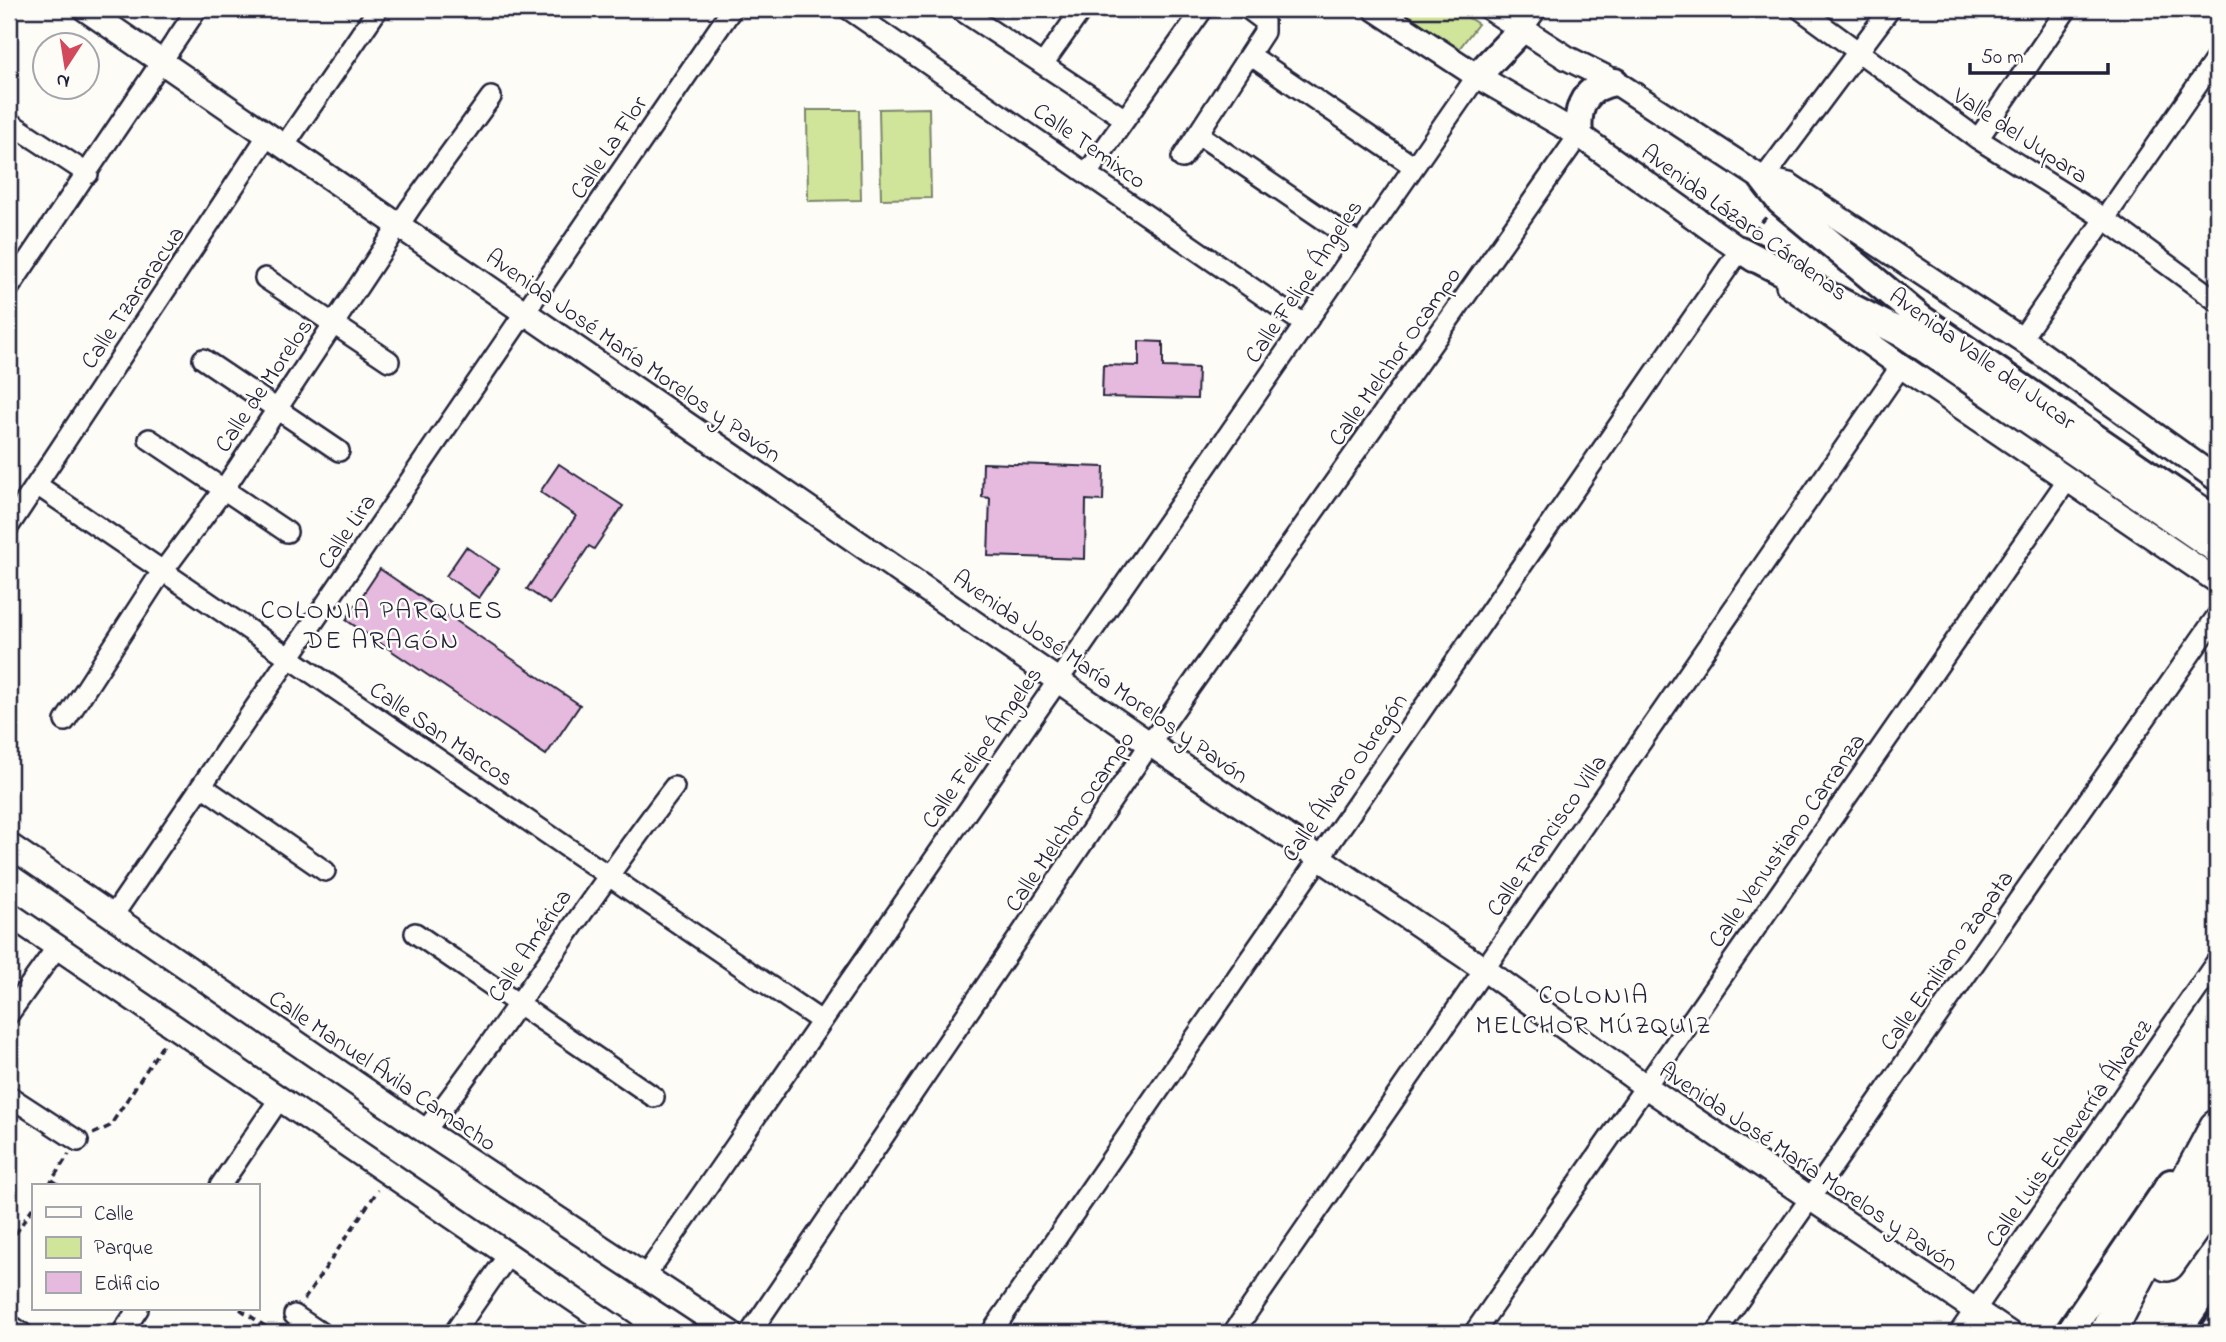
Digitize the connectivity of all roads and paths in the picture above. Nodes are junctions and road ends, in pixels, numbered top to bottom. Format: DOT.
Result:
graph roads {
  1 [pos="85,9"];
  2 [pos="197,9"];
  3 [pos="378,9"];
  4 [pos="732,9"];
  5 [pos="848,9"];
  6 [pos="960,9"];
  7 [pos="1082,9"];
  8 [pos="1203,9"];
  9 [pos="1248,9"];
  10 [pos="1376,9"];
  11 [pos="1491,9"];
  12 [pos="1800,9"];
  13 [pos="1891,9"];
  14 [pos="2067,9"];
  15 [pos="1529,19"];
  16 [pos="1859,54"];
  17 [pos="1250,55"];
  18 [pos="2217,57"];
  19 [pos="163,62"];
  20 [pos="1043,64"];
  21 [pos="1477,76"];
  22 [pos="1615,82"];
  23 [pos="491,97"];
  24 [pos="1125,119"];
  25 [pos="9,122"];
  26 [pos="1198,134"];
  27 [pos="1579,135"];
  28 [pos="1978,139"];
  29 [pos="276,141"];
  30 [pos="1182,158"];
  31 [pos="1413,166"];
  32 [pos="1088,172"];
  33 [pos="88,174"];
  34 [pos="1763,179"];
  35 [pos="2105,219"];
  36 [pos="399,225"];
  37 [pos="1358,243"];
  38 [pos="1740,250"];
  39 [pos="265,278"];
  40 [pos="9,288"];
  41 [pos="2217,301"];
  42 [pos="525,312"];
  43 [pos="334,324"];
  44 [pos="1304,324"];
  45 [pos="1913,327"];
  46 [pos="2021,339"];
  47 [pos="203,359"];
  48 [pos="389,361"];
  49 [pos="1901,366"];
  50 [pos="275,409"];
  51 [pos="149,439"];
  52 [pos="339,451"];
  53 [pos="2068,479"];
  54 [pos="2217,479"];
  55 [pos="37,485"];
  56 [pos="224,489"];
  57 [pos="2217,521"];
  58 [pos="9,526"];
  59 [pos="287,532"];
  60 [pos="2217,550"];
  61 [pos="164,570"];
  62 [pos="2217,581"];
  63 [pos="2217,616"];
  64 [pos="289,659"];
  65 [pos="1059,679"];
  66 [pos="65,721"];
  67 [pos="1150,744"];
  68 [pos="202,786"];
  69 [pos="674,787"];
  70 [pos="9,845"];
  71 [pos="1319,857"];
  72 [pos="325,871"];
  73 [pos="607,874"];
  74 [pos="9,914"];
  75 [pos="112,917"];
  76 [pos="415,933"];
  77 [pos="57,947"];
  78 [pos="2217,961"];
  79 [pos="1484,969"];
  80 [pos="519,1003"];
  81 [pos="9,1014"];
  82 [pos="821,1021"];
  83 [pos="174,1026"];
  84 [pos="1645,1086"];
  85 [pos="9,1096"];
  86 [pos="654,1097"];
  87 [pos="280,1098"];
  88 [pos="2217,1115"];
  89 [pos="2217,1128"];
  90 [pos="425,1131"];
  91 [pos="78,1141"];
  92 [pos="389,1173"];
  93 [pos="52,1180"];
  94 [pos="49,1184"];
  95 [pos="58,1184"];
  96 [pos="221,1184"];
  97 [pos="2217,1192"];
  98 [pos="1809,1198"];
  99 [pos="32,1210"];
  100 [pos="9,1244"];
  101 [pos="509,1254"];
  102 [pos="646,1275"];
  103 [pos="137,1310"];
  104 [pos="241,1310"];
  105 [pos="1974,1311"];
  106 [pos="294,1315"];
  107 [pos="9,1324"];
  108 [pos="2217,1328"];
  109 [pos="22,1333"];
  110 [pos="122,1333"];
  111 [pos="275,1333"];
  112 [pos="321,1333"];
  113 [pos="454,1333"];
  114 [pos="623,1333"];
  115 [pos="731,1333"];
  116 [pos="750,1333"];
  117 [pos="991,1333"];
  118 [pos="1233,1333"];
  119 [pos="1474,1333"];
  120 [pos="1716,1333"];
  121 [pos="1959,1333"];
  122 [pos="2009,1333"];
  123 [pos="2069,1333"];
  124 [pos="2108,1333"];
  125 [pos="2117,1333"];
  126 [pos="2214,1333"];
  1 -- 19 [label="street, Avenida José María Morelos y Pavón"];
  2 -- 19 [label="street"];
  3 -- 29 [label="street, Calle Tzararacua"];
  4 -- 42 [label="street, Calle La Flor"];
  5 -- 32 [label="street, Calle Temixco"];
  6 -- 20 [label="street"];
  7 -- 20 [label="street"];
  8 -- 24 [label="street"];
  9 -- 17 [label="street"];
  10 -- 21 [label="street, Avenida Lázaro Cárdenas"];
  11 -- 15 [label="street, Avenida Lázaro Cárdenas"];
  12 -- 16 [label="street, Valle del Jupara"];
  13 -- 16 [label="street"];
  14 -- 28 [label="street"];
  15 -- 21 [label="main road"];
  15 -- 22 [label="street, Avenida Lázaro Cárdenas"];
  16 -- 28 [label="street, Valle del Jupara"];
  16 -- 34 [label="street"];
  17 -- 26 [label="street"];
  17 -- 31 [label="street"];
  18 -- 35 [label="street"];
  19 -- 29 [label="street, Avenida José María Morelos y Pavón"];
  19 -- 33 [label="street"];
  20 -- 24 [label="street"];
  21 -- 27 [label="street, Avenida Lázaro Cárdenas"];
  21 -- 31 [label="street, Calle Felipe Ángeles"];
  22 -- 27 [label="main road"];
  22 -- 34 [label="street, Avenida Lázaro Cárdenas"];
  23 -- 36 [label="street, Calle de Morelos"];
  24 -- 32 [label="street"];
  25 -- 33 [label="street"];
  26 -- 30 [label="street"];
  26 -- 37 [label="street"];
  27 -- 38 [label="street, Avenida Lázaro Cárdenas"];
  27 -- 67 [label="street, Calle Melchor Ocampo"];
  28 -- 35 [label="street, Valle del Jupara"];
  29 -- 36 [label="street, Avenida José María Morelos y Pavón"];
  29 -- 55 [label="street, Calle Tzararacua"];
  31 -- 37 [label="street, Calle Felipe Ángeles"];
  32 -- 44 [label="street, Calle Temixco"];
  33 -- 40 [label="street"];
  34 -- 45 [label="main road, Avenida Valle del Jucar"];
  34 -- 46 [label="street, Avenida Lázaro Cárdenas"];
  35 -- 41 [label="street, Valle del Jupara"];
  35 -- 46 [label="street"];
  36 -- 42 [label="street, Avenida José María Morelos y Pavón"];
  36 -- 43 [label="street, Calle de Morelos"];
  37 -- 44 [label="street, Calle Felipe Ángeles"];
  38 -- 45 [label="main road, Avenida Valle del Jucar"];
  38 -- 49 [label="street, Avenida Lázaro Cárdenas"];
  38 -- 71 [label="street, Calle Álvaro Obregón"];
  39 -- 43 [label="street"];
  42 -- 64 [label="street, Calle Lira"];
  42 -- 65 [label="street, Avenida José María Morelos y Pavón"];
  43 -- 48 [label="street"];
  43 -- 50 [label="street, Calle de Morelos"];
  44 -- 65 [label="street, Calle Felipe Ángeles"];
  45 -- 57 [label="main road, Avenida Valle del Jucar"];
  45 -- 60 [label="main road, Avenida Valle del Jucar"];
  46 -- 54 [label="street, Avenida Lázaro Cárdenas"];
  47 -- 50 [label="street"];
  49 -- 53 [label="street, Avenida Lázaro Cárdenas"];
  49 -- 79 [label="street, Calle Francisco Villa"];
  50 -- 52 [label="street"];
  50 -- 56 [label="street, Calle de Morelos"];
  51 -- 56 [label="street"];
  53 -- 62 [label="street, Avenida Lázaro Cárdenas"];
  53 -- 84 [label="street, Calle Venustiano Carranza"];
  55 -- 58 [label="street, Calle Tzararacua"];
  55 -- 61 [label="street, Calle San Marcos"];
  56 -- 59 [label="street"];
  56 -- 61 [label="street, Calle de Morelos"];
  61 -- 64 [label="street, Calle San Marcos"];
  61 -- 66 [label="street, Calle de Morelos"];
  63 -- 98 [label="street, Calle Emiliano Zapata"];
  64 -- 68 [label="street, Calle Lira"];
  64 -- 73 [label="street, Calle San Marcos"];
  65 -- 67 [label="street, Avenida José María Morelos y Pavón"];
  65 -- 82 [label="street, Calle Felipe Ángeles"];
  67 -- 71 [label="street, Avenida José María Morelos y Pavón"];
  67 -- 116 [label="street, Calle Melchor Ocampo"];
  68 -- 72 [label="street"];
  68 -- 75 [label="street, Calle Lira"];
  69 -- 73 [label="street, Calle América"];
  70 -- 75 [label="street, Calle Manuel Ávila Camacho"];
  71 -- 79 [label="street, Avenida José María Morelos y Pavón"];
  71 -- 117 [label="street, Calle Álvaro Obregón"];
  73 -- 80 [label="street, Calle América"];
  73 -- 82 [label="street, Calle San Marcos"];
  74 -- 77 [label="street"];
  75 -- 90 [label="street, Calle Manuel Ávila Camacho"];
  76 -- 80 [label="street"];
  77 -- 81 [label="street"];
  77 -- 83 [label="street"];
  78 -- 105 [label="street, Calle Luis Echeverría Álvarez"];
  79 -- 84 [label="street, Avenida José María Morelos y Pavón"];
  79 -- 118 [label="street, Calle Francisco Villa"];
  80 -- 86 [label="street"];
  80 -- 90 [label="street, Calle América"];
  82 -- 102 [label="street, Calle Felipe Ángeles"];
  83 -- 87 [label="street"];
  83 -- 91 [label="path"];
  84 -- 98 [label="street, Avenida José María Morelos y Pavón"];
  84 -- 119 [label="street, Calle Venustiano Carranza"];
  85 -- 91 [label="street"];
  87 -- 92 [label="street"];
  87 -- 96 [label="street"];
  88 -- 123 [label="main road"];
  89 -- 124 [label="highway"];
  90 -- 102 [label="street, Calle Manuel Ávila Camacho"];
  91 -- 93 [label="path"];
  92 -- 101 [label="street"];
  92 -- 106 [label="path"];
  93 -- 94 [label="path"];
  93 -- 95 [label="path"];
  97 -- 125 [label="highway"];
  98 -- 105 [label="street, Avenida José María Morelos y Pavón"];
  98 -- 120 [label="street, Calle Emiliano Zapata"];
  99 -- 100 [label="path"];
  101 -- 113 [label="street"];
  101 -- 114 [label="street"];
  102 -- 115 [label="street, Calle Manuel Ávila Camacho"];
  103 -- 110 [label="street"];
  104 -- 111 [label="path"];
  105 -- 121 [label="street, Calle Luis Echeverría Álvarez"];
  105 -- 122 [label="street, Avenida José María Morelos y Pavón"];
  106 -- 112 [label="street"];
  107 -- 109 [label="street"];
  108 -- 126 [label="path"];
}
